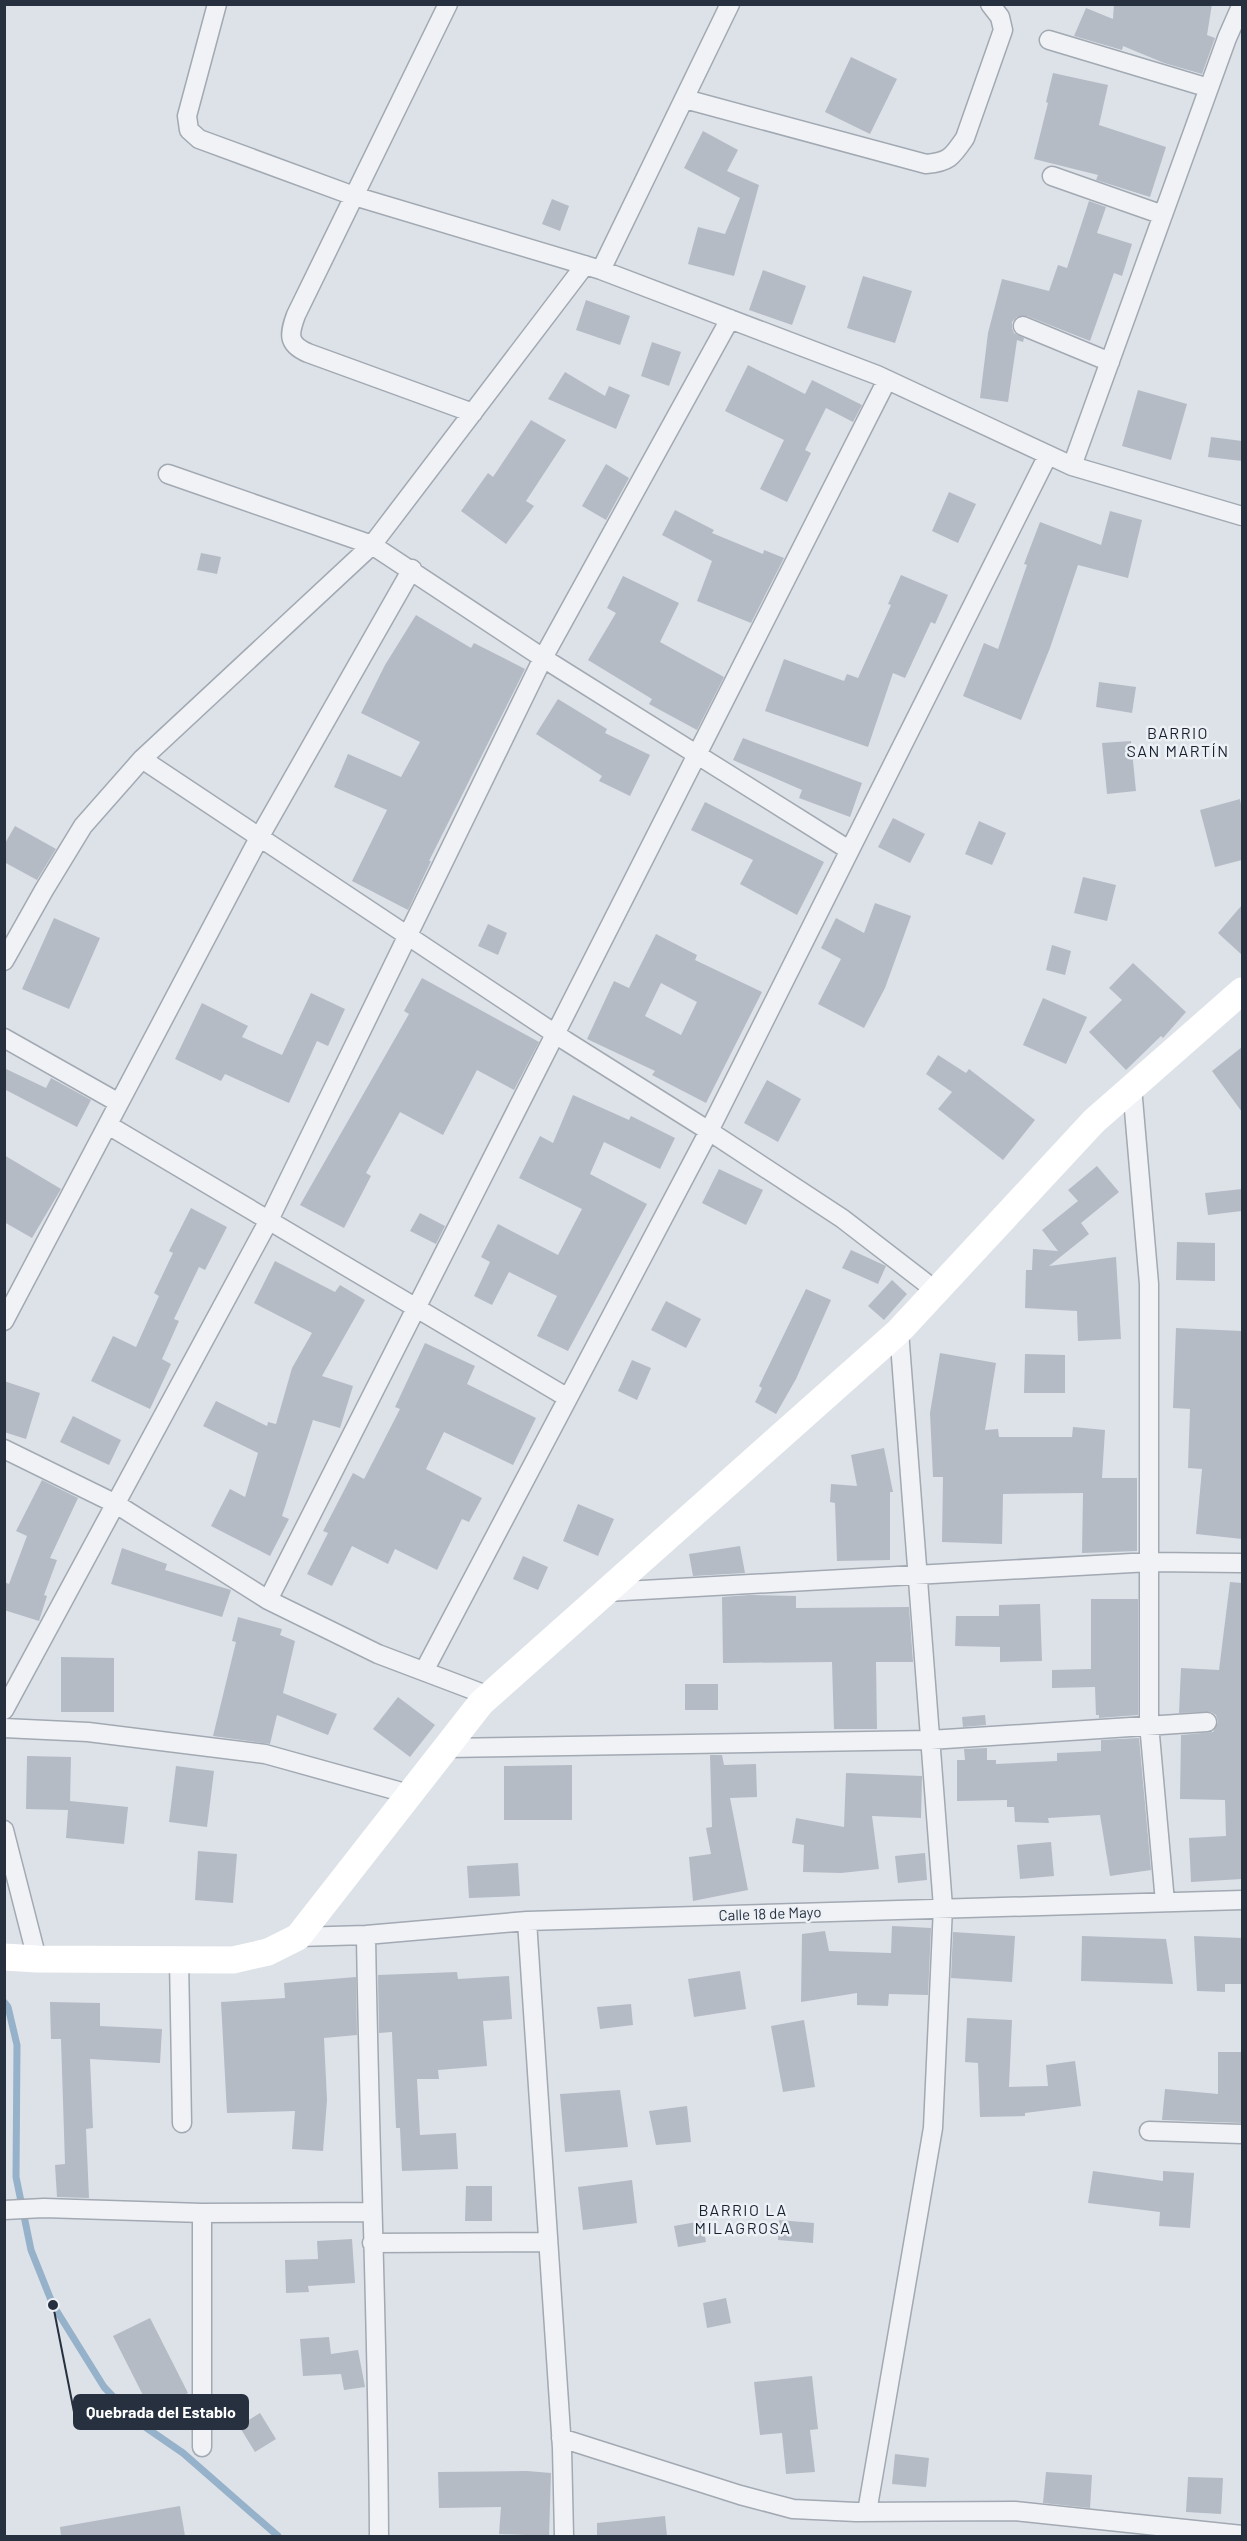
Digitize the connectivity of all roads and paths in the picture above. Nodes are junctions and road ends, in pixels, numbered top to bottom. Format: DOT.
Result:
graph roads {
  1 [pos="218,4"];
  2 [pos="448,4"];
  3 [pos="730,4"];
  4 [pos="990,4"];
  5 [pos="1242,4"];
  6 [pos="1049,40"];
  7 [pos="1209,88"];
  8 [pos="685,99"];
  9 [pos="1052,176"];
  10 [pos="354,196"];
  11 [pos="1163,215"];
  12 [pos="593,268"];
  13 [pos="730,319"];
  14 [pos="1023,326"];
  15 [pos="1110,362"];
  16 [pos="887,380"];
  17 [pos="473,413"];
  18 [pos="1048,455"];
  19 [pos="1072,466"];
  20 [pos="168,474"];
  21 [pos="1242,516"];
  22 [pos="372,545"];
  23 [pos="412,569"];
  24 [pos="543,658"];
  25 [pos="697,755"];
  26 [pos="142,759"];
  27 [pos="260,836"];
  28 [pos="849,850"];
  29 [pos="407,934"];
  30 [pos="4,961"];
  31 [pos="1242,991"];
  32 [pos="555,1034"];
  33 [pos="4,1038"];
  34 [pos="1132,1087"];
  35 [pos="119,1104"];
  36 [pos="108,1125"];
  37 [pos="709,1131"];
  38 [pos="269,1220"];
  39 [pos="935,1290"];
  40 [pos="416,1308"];
  41 [pos="4,1321"];
  42 [pos="899,1331"];
  43 [pos="568,1398"];
  44 [pos="4,1449"];
  45 [pos="116,1504"];
  46 [pos="1150,1562"];
  47 [pos="1242,1563"];
  48 [pos="918,1575"];
  49 [pos="606,1592"];
  50 [pos="268,1600"];
  51 [pos="424,1671"];
  52 [pos="489,1696"];
  53 [pos="4,1710"];
  54 [pos="1207,1722"];
  55 [pos="1149,1724"];
  56 [pos="4,1728"];
  57 [pos="930,1740"];
  58 [pos="446,1748"];
  59 [pos="410,1794"];
  60 [pos="4,1830"];
  61 [pos="1242,1900"];
  62 [pos="1165,1902"];
  63 [pos="944,1907"];
  64 [pos="527,1921"];
  65 [pos="366,1935"];
  66 [pos="297,1936"];
  67 [pos="4,1957"];
  68 [pos="37,1959"];
  69 [pos="179,1960"];
  70 [pos="182,2123"];
  71 [pos="1149,2131"];
  72 [pos="1242,2134"];
  73 [pos="4,2211"];
  74 [pos="371,2212"];
  75 [pos="202,2213"];
  76 [pos="549,2242"];
  77 [pos="372,2243"];
  78 [pos="561,2438"];
  79 [pos="202,2447"];
  80 [pos="867,2512"];
  81 [pos="1242,2535"];
  82 [pos="379,2536"];
  83 [pos="564,2536"];
  1 -- 10 [label="street"];
  2 -- 10 [label="street"];
  3 -- 8 [label="street"];
  4 -- 8 [label="street"];
  5 -- 7 [label="street"];
  6 -- 7 [label="street"];
  7 -- 11 [label="street"];
  8 -- 12 [label="street"];
  9 -- 11 [label="street"];
  10 -- 12 [label="street"];
  10 -- 17 [label="street"];
  11 -- 15 [label="street"];
  12 -- 13 [label="street"];
  12 -- 17 [label="street"];
  13 -- 16 [label="street"];
  13 -- 24 [label="street"];
  14 -- 15 [label="street"];
  15 -- 19 [label="street"];
  16 -- 18 [label="street"];
  16 -- 25 [label="street"];
  17 -- 22 [label="street"];
  18 -- 19 [label="street"];
  18 -- 28 [label="street"];
  19 -- 21 [label="street"];
  20 -- 22 [label="street"];
  22 -- 23 [label="street"];
  22 -- 26 [label="street"];
  23 -- 24 [label="street"];
  23 -- 27 [label="street"];
  24 -- 25 [label="street"];
  24 -- 29 [label="street"];
  25 -- 28 [label="street"];
  25 -- 32 [label="street"];
  26 -- 27 [label="street"];
  26 -- 30 [label="street"];
  27 -- 29 [label="street"];
  27 -- 35 [label="street"];
  28 -- 37 [label="street"];
  29 -- 32 [label="street"];
  29 -- 38 [label="street"];
  31 -- 34 [label="street"];
  32 -- 37 [label="street"];
  32 -- 40 [label="street"];
  33 -- 35 [label="street"];
  34 -- 39 [label="street"];
  34 -- 46 [label="street"];
  35 -- 36 [label="street"];
  36 -- 38 [label="street"];
  36 -- 41 [label="street"];
  37 -- 39 [label="street"];
  37 -- 43 [label="street"];
  38 -- 40 [label="street"];
  38 -- 45 [label="street"];
  39 -- 42 [label="street"];
  40 -- 43 [label="street"];
  40 -- 50 [label="street"];
  42 -- 48 [label="street"];
  42 -- 49 [label="street"];
  43 -- 51 [label="street"];
  44 -- 45 [label="street"];
  45 -- 50 [label="street"];
  45 -- 53 [label="street"];
  46 -- 47 [label="street"];
  46 -- 48 [label="street"];
  46 -- 55 [label="street"];
  48 -- 49 [label="street"];
  48 -- 57 [label="street"];
  49 -- 52 [label="street"];
  50 -- 51 [label="street"];
  51 -- 52 [label="street"];
  52 -- 58 [label="street"];
  54 -- 55 [label="street"];
  55 -- 57 [label="street"];
  55 -- 62 [label="street"];
  56 -- 59 [label="street"];
  57 -- 58 [label="street"];
  57 -- 63 [label="street"];
  58 -- 59 [label="street"];
  59 -- 66 [label="street"];
  60 -- 68 [label="street"];
  61 -- 62 [label="street, Calle 18 de Mayo"];
  62 -- 63 [label="street, Calle 18 de Mayo"];
  63 -- 64 [label="street, Calle 18 de Mayo"];
  63 -- 80 [label="street"];
  64 -- 65 [label="street, Calle 18 de Mayo"];
  64 -- 76 [label="street"];
  65 -- 66 [label="street, Calle 18 de Mayo"];
  65 -- 74 [label="street"];
  66 -- 69 [label="street"];
  67 -- 68 [label="street"];
  68 -- 69 [label="street"];
  69 -- 70 [label="street"];
  71 -- 72 [label="street"];
  73 -- 75 [label="street"];
  74 -- 75 [label="street"];
  74 -- 77 [label="street"];
  75 -- 79 [label="street"];
  76 -- 77 [label="street"];
  76 -- 78 [label="street"];
  77 -- 82 [label="street"];
  78 -- 80 [label="street"];
  78 -- 83 [label="street"];
  80 -- 81 [label="street"];
}
